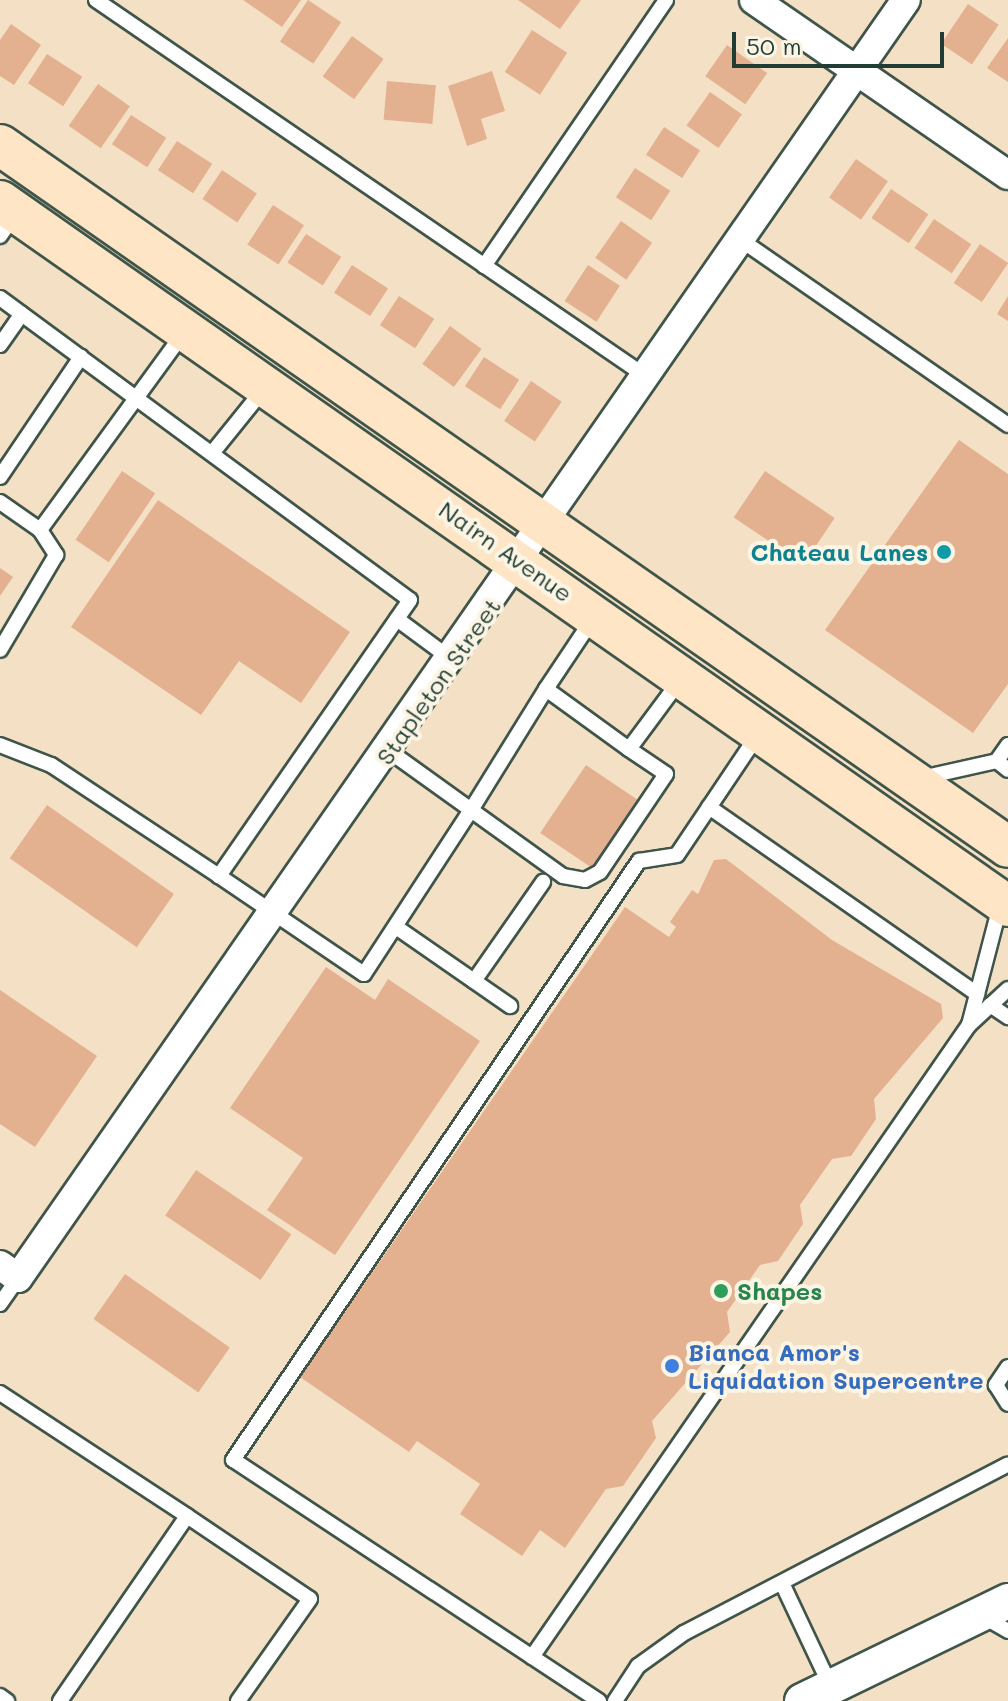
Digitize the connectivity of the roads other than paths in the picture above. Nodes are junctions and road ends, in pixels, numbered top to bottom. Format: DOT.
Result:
graph roads {
  1 [pos="96,0"];
  2 [pos="666,0"];
  3 [pos="754,0"];
  4 [pos="906,0"];
  5 [pos="858,72"];
  6 [pos="0,145"];
  7 [pos="1008,175"];
  8 [pos="6,217"];
  9 [pos="741,240"];
  10 [pos="484,266"];
  11 [pos="212,292"];
  12 [pos="1,302"];
  13 [pos="22,314"];
  14 [pos="186,331"];
  15 [pos="0,345"];
  16 [pos="81,357"];
  17 [pos="647,377"];
  18 [pos="266,386"];
  19 [pos="138,398"];
  20 [pos="1008,425"];
  21 [pos="213,452"];
  22 [pos="0,477"];
  23 [pos="0,502"];
  24 [pos="548,524"];
  25 [pos="40,530"];
  26 [pos="521,561"];
  27 [pos="596,614"];
  28 [pos="397,619"];
  29 [pos="0,650"];
  30 [pos="452,660"];
  31 [pos="683,675"];
  32 [pos="546,689"];
  33 [pos="789,691"];
  34 [pos="761,729"];
  35 [pos="0,745"];
  36 [pos="1008,745"];
  37 [pos="629,749"];
  38 [pos="389,751"];
  39 [pos="1002,766"];
  40 [pos="912,779"];
  41 [pos="709,807"];
  42 [pos="471,810"];
  43 [pos="1008,847"];
  44 [pos="219,876"];
  45 [pos="543,882"];
  46 [pos="1004,904"];
  47 [pos="276,916"];
  48 [pos="396,927"];
  49 [pos="474,981"];
  50 [pos="1008,989"];
  51 [pos="977,994"];
  52 [pos="990,1005"];
  53 [pos="510,1006"];
  54 [pos="1008,1017"];
  55 [pos="969,1025"];
  56 [pos="9,1272"];
  57 [pos="0,1304"];
  58 [pos="1008,1367"];
  59 [pos="0,1393"];
  60 [pos="1008,1404"];
  61 [pos="1008,1464"];
  62 [pos="187,1516"];
  63 [pos="782,1583"];
  64 [pos="999,1616"];
  65 [pos="532,1657"];
  66 [pos="816,1694"];
  67 [pos="0,1696"];
  68 [pos="7,1701"];
  69 [pos="60,1701"];
  70 [pos="238,1701"];
  71 [pos="599,1701"];
  72 [pos="615,1701"];
  1 -- 10 [label="lane"];
  2 -- 10 [label="lane"];
  3 -- 5 [label="street"];
  4 -- 5 [label="street, Stapleton Street"];
  5 -- 7 [label="street"];
  5 -- 9 [label="street, Stapleton Street"];
  6 -- 11 [label="main road, Nairn Avenue"];
  8 -- 14 [label="main road, Nairn Avenue"];
  9 -- 17 [label="street, Stapleton Street"];
  9 -- 20 [label="lane"];
  10 -- 17 [label="lane"];
  11 -- 14 [label="main road"];
  11 -- 24 [label="main road, Nairn Avenue"];
  12 -- 13 [label="lane"];
  13 -- 15 [label="lane"];
  13 -- 16 [label="lane"];
  14 -- 18 [label="main road, Nairn Avenue"];
  14 -- 19 [label="lane"];
  16 -- 19 [label="lane"];
  16 -- 22 [label="lane"];
  17 -- 24 [label="street, Stapleton Street"];
  18 -- 21 [label="lane"];
  18 -- 26 [label="main road, Nairn Avenue"];
  19 -- 21 [label="lane"];
  19 -- 25 [label="lane"];
  21 -- 28 [label="lane"];
  23 -- 25 [label="lane"];
  24 -- 26 [label="street, Stapleton Street"];
  24 -- 33 [label="main road, Nairn Avenue"];
  25 -- 29 [label="lane"];
  26 -- 27 [label="main road, Nairn Avenue"];
  26 -- 30 [label="street, Stapleton Street"];
  27 -- 31 [label="main road, Nairn Avenue"];
  27 -- 32 [label="lane"];
  28 -- 30 [label="lane"];
  28 -- 44 [label="lane"];
  30 -- 38 [label="street, Stapleton Street"];
  31 -- 34 [label="main road, Nairn Avenue"];
  31 -- 37 [label="lane"];
  32 -- 37 [label="lane"];
  32 -- 42 [label="lane"];
  33 -- 34 [label="main road"];
  33 -- 40 [label="main road, Nairn Avenue"];
  34 -- 41 [label="lane"];
  34 -- 46 [label="main road, Nairn Avenue"];
  35 -- 44 [label="lane"];
  36 -- 39 [label="lane"];
  37 -- 42 [label="lane"];
  38 -- 42 [label="lane"];
  38 -- 47 [label="street, Stapleton Street"];
  39 -- 40 [label="lane"];
  40 -- 43 [label="main road, Nairn Avenue"];
  41 -- 51 [label="lane"];
  41 -- 65 [label="lane"];
  42 -- 48 [label="lane"];
  44 -- 47 [label="lane"];
  45 -- 49 [label="lane"];
  46 -- 51 [label="lane"];
  47 -- 48 [label="lane"];
  47 -- 56 [label="street, Stapleton Street"];
  48 -- 49 [label="lane"];
  49 -- 53 [label="lane"];
  50 -- 52 [label="lane"];
  51 -- 55 [label="lane"];
  52 -- 54 [label="lane"];
  52 -- 55 [label="lane"];
  55 -- 65 [label="lane"];
  56 -- 57 [label="lane"];
  58 -- 60 [label="lane"];
  59 -- 62 [label="lane"];
  61 -- 63 [label="lane"];
  62 -- 69 [label="lane"];
  62 -- 70 [label="lane"];
  63 -- 66 [label="lane"];
  63 -- 72 [label="lane"];
  64 -- 66 [label="street"];
  65 -- 71 [label="lane"];
  67 -- 68 [label="lane"];
}
